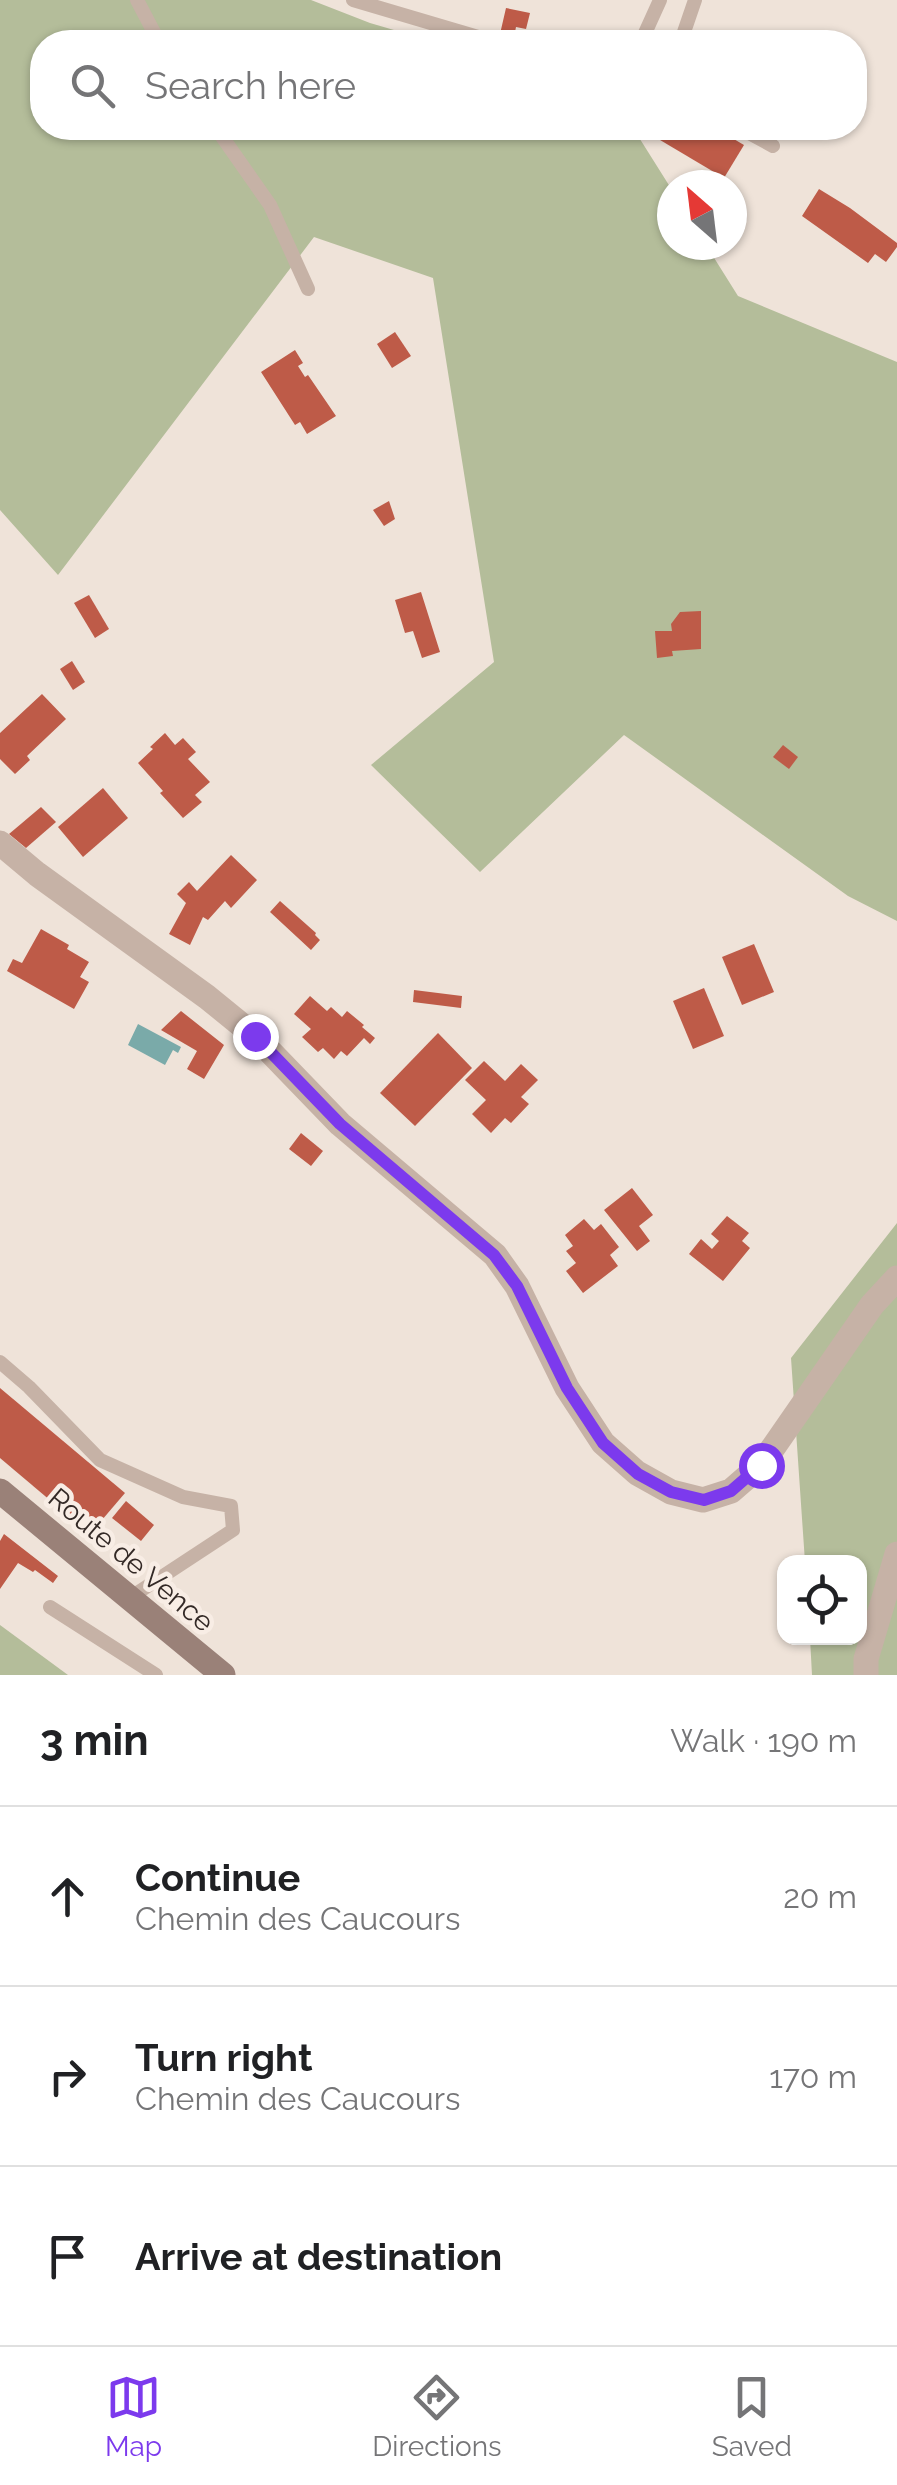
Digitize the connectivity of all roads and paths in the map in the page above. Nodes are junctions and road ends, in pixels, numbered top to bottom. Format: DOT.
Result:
graph roads {
  1 [pos="137,0"];
  2 [pos="353,0"];
  3 [pos="660,0"];
  4 [pos="695,0"];
  5 [pos="153,30"];
  6 [pos="454,30"];
  7 [pos="646,30"];
  8 [pos="685,30"];
  9 [pos="224,140"];
  10 [pos="762,140"];
  11 [pos="773,146"];
  12 [pos="308,288"];
  13 [pos="0,843"];
  14 [pos="897,1278"];
  15 [pos="0,1362"];
  16 [pos="0,1491"];
  17 [pos="897,1554"];
  18 [pos="128,1598"];
  19 [pos="50,1608"];
  20 [pos="156,1675"];
  21 [pos="223,1675"];
  22 [pos="866,1675"];
  1 -- 5 [label="lane"];
  2 -- 6 [label="lane"];
  3 -- 7 [label="lane"];
  4 -- 8 [label="lane"];
  9 -- 12 [label="lane"];
  10 -- 11 [label="lane"];
  13 -- 14 [label="street"];
  15 -- 18 [label="lane"];
  16 -- 18 [label="main road, Route de Vence"];
  17 -- 22 [label="street"];
  18 -- 21 [label="main road, Route de Vence"];
  19 -- 20 [label="lane"];
}
